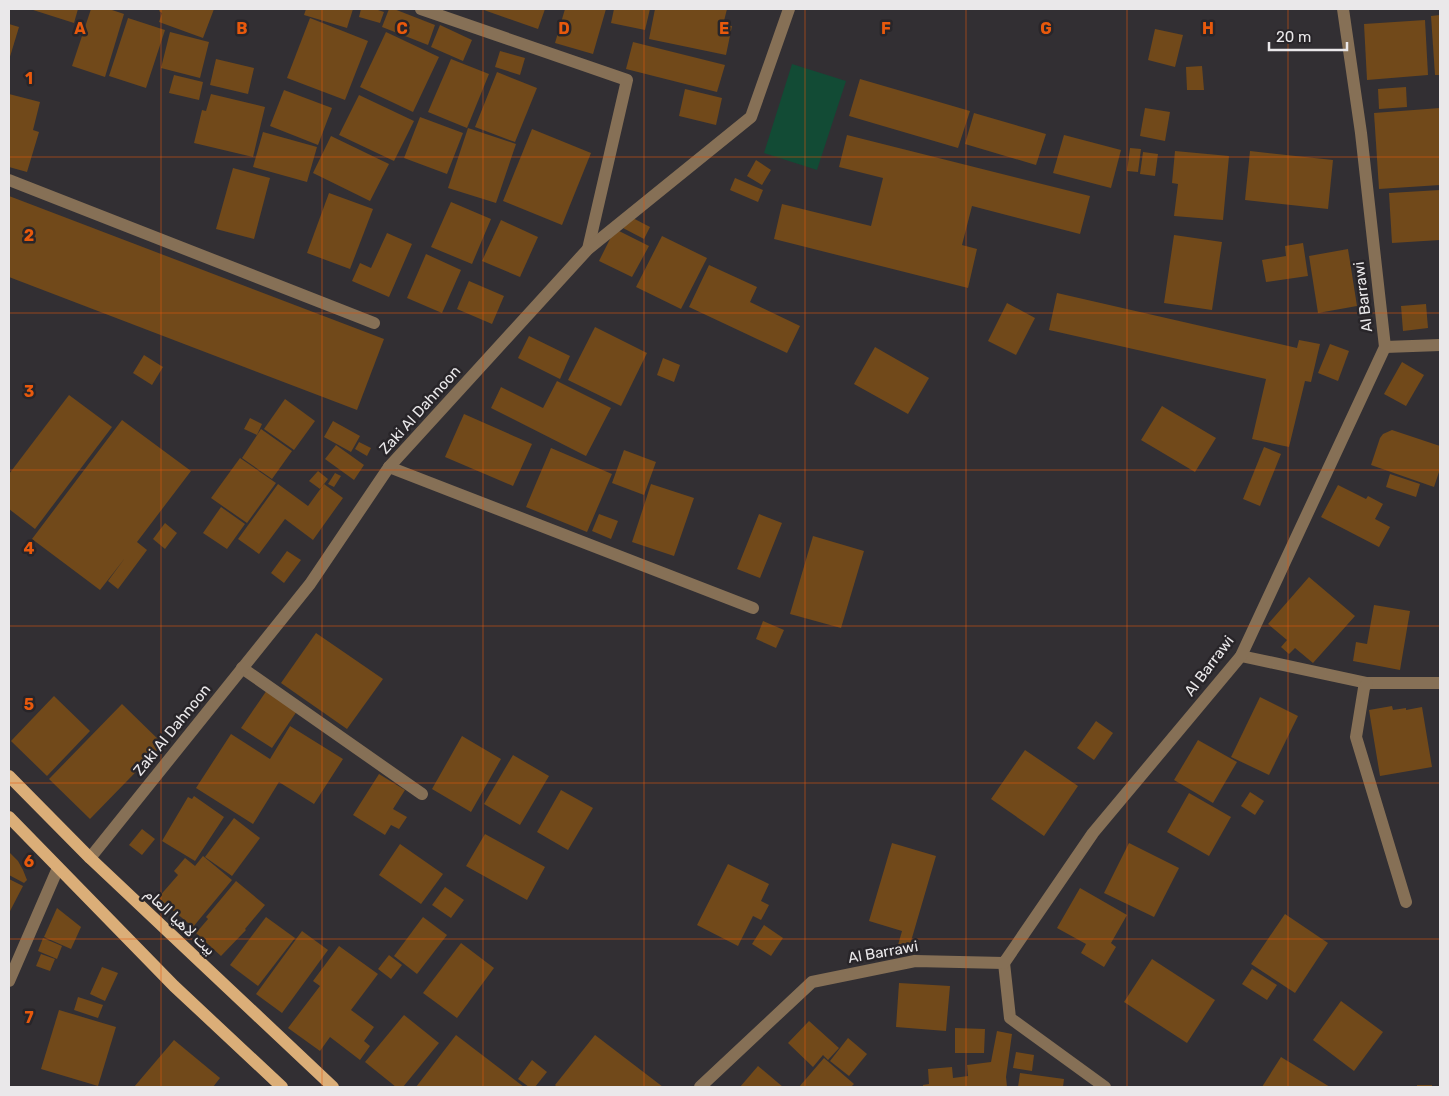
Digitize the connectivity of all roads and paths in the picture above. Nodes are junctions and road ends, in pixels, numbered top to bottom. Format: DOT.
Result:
graph roads {
  1 [pos="421,9"];
  2 [pos="789,9"];
  3 [pos="1343,9"];
  4 [pos="9,180"];
  5 [pos="588,249"];
  6 [pos="374,323"];
  7 [pos="1440,345"];
  8 [pos="1385,347"];
  9 [pos="389,467"];
  10 [pos="753,608"];
  11 [pos="1241,656"];
  12 [pos="242,668"];
  13 [pos="1367,683"];
  14 [pos="1440,683"];
  15 [pos="9,776"];
  16 [pos="422,794"];
  17 [pos="9,817"];
  18 [pos="90,858"];
  19 [pos="58,868"];
  20 [pos="1406,902"];
  21 [pos="1004,962"];
  22 [pos="9,981"];
  23 [pos="282,1087"];
  24 [pos="333,1087"];
  25 [pos="700,1087"];
  26 [pos="1105,1087"];
  1 -- 5 [label="street"];
  2 -- 5 [label="street, Zaki Al Dahnoon"];
  3 -- 8 [label="street, Al Barrawi"];
  4 -- 6 [label="street"];
  5 -- 9 [label="street, Zaki Al Dahnoon"];
  7 -- 8 [label="street"];
  8 -- 11 [label="street, Al Barrawi"];
  9 -- 10 [label="street"];
  9 -- 12 [label="street, Zaki Al Dahnoon"];
  11 -- 13 [label="street"];
  11 -- 21 [label="street, Al Barrawi"];
  12 -- 16 [label="street"];
  12 -- 18 [label="street, Zaki Al Dahnoon"];
  13 -- 14 [label="street"];
  13 -- 20 [label="street"];
  15 -- 18 [label="main road, بيت لاهيا العام"];
  17 -- 19 [label="main road"];
  18 -- 24 [label="main road, بيت لاهيا العام"];
  19 -- 22 [label="street"];
  19 -- 23 [label="main road"];
  21 -- 25 [label="street, Al Barrawi"];
  21 -- 26 [label="street"];
}
